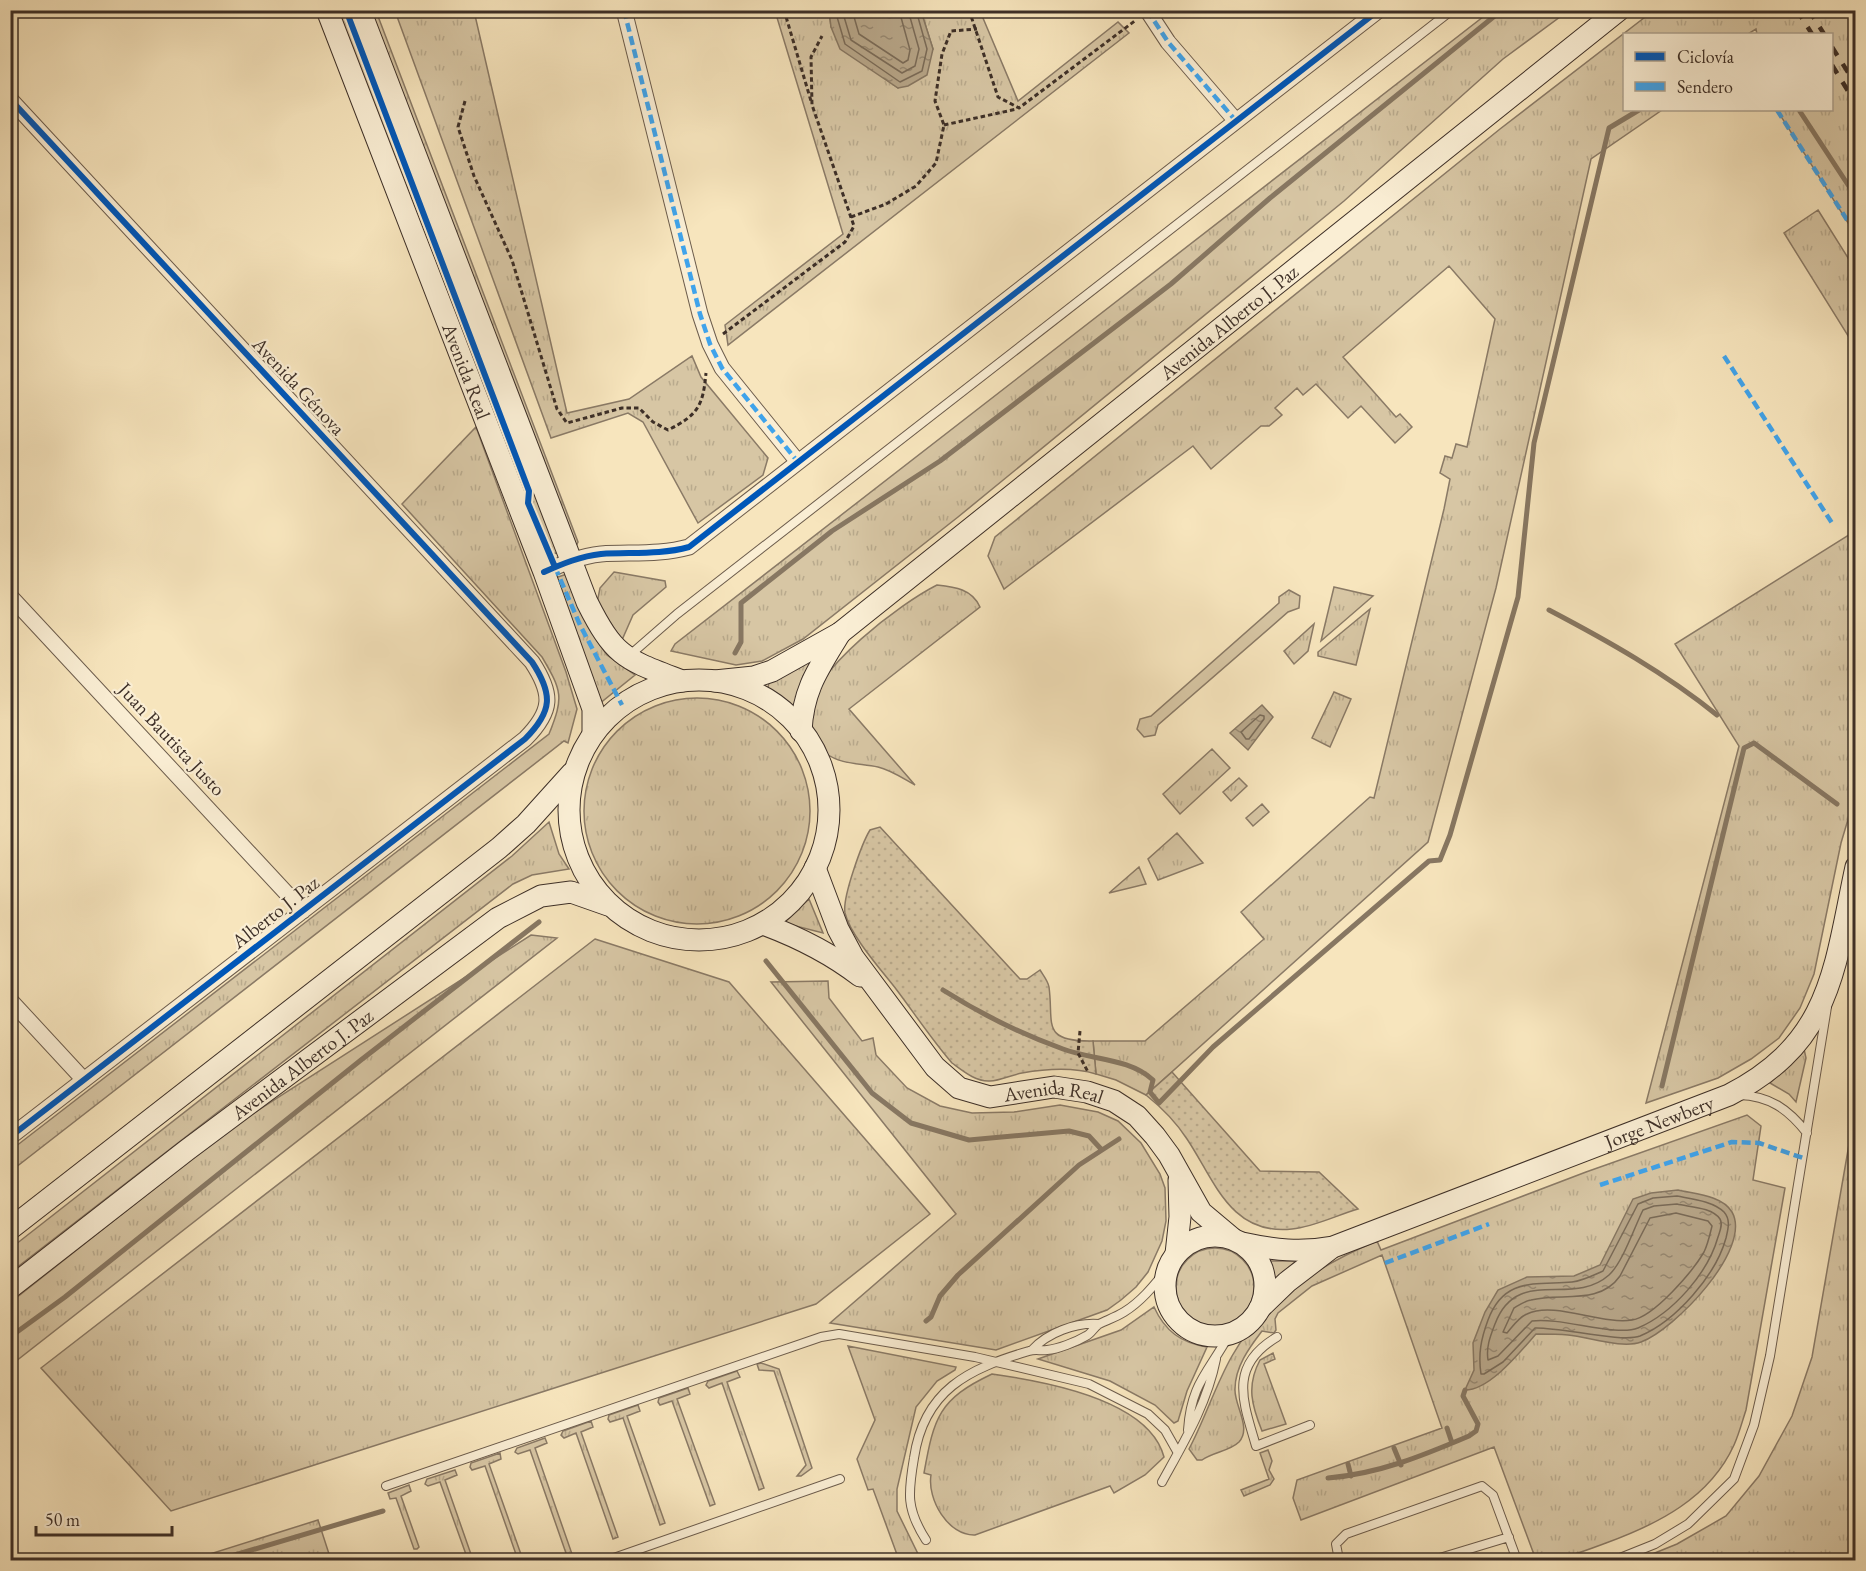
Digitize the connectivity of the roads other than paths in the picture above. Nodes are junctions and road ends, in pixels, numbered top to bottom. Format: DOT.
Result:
graph roads {
  1 [pos="327,10"];
  2 [pos="360,10"];
  3 [pos="624,10"];
  4 [pos="1379,10"];
  5 [pos="1452,10"];
  6 [pos="1619,10"];
  7 [pos="1147,11"];
  8 [pos="10,99"];
  9 [pos="1236,121"];
  10 [pos="798,462"];
  11 [pos="570,561"];
  12 [pos="544,572"];
  13 [pos="10,596"];
  14 [pos="840,633"];
  15 [pos="626,658"];
  16 [pos="683,681"];
  17 [pos="715,681"];
  18 [pos="547,703"];
  19 [pos="801,730"];
  20 [pos="593,733"];
  21 [pos="574,770"];
  22 [pos="1856,867"];
  23 [pos="815,868"];
  24 [pos="612,906"];
  25 [pos="303,911"];
  26 [pos="763,924"];
  27 [pos="1832,982"];
  28 [pos="871,984"];
  29 [pos="10,1000"];
  30 [pos="84,1080"];
  31 [pos="1728,1095"];
  32 [pos="1807,1133"];
  33 [pos="10,1137"];
  34 [pos="1179,1176"];
  35 [pos="10,1229"];
  36 [pos="1237,1240"];
  37 [pos="1333,1246"];
  38 [pos="1172,1261"];
  39 [pos="10,1288"];
  40 [pos="1260,1308"];
  41 [pos="1099,1324"];
  42 [pos="1229,1335"];
  43 [pos="1277,1337"];
  44 [pos="1032,1350"];
  45 [pos="1216,1359"];
  46 [pos="997,1362"];
  47 [pos="1310,1425"];
  48 [pos="1187,1435"];
  49 [pos="1178,1453"];
  50 [pos="840,1479"];
  51 [pos="1162,1482"];
  52 [pos="386,1486"];
  53 [pos="1509,1537"];
  54 [pos="926,1540"];
  55 [pos="608,1560"];
  56 [pos="1339,1560"];
  57 [pos="1434,1560"];
  58 [pos="1517,1560"];
  59 [pos="1615,1560"];
  1 -- 12 [label="main road, Avenida Real"];
  2 -- 11 [label="main road, Avenida Real"];
  3 -- 10 [label="street"];
  4 -- 9 [label="street"];
  5 -- 15 [label="lane"];
  6 -- 14 [label="main road, Avenida Alberto J. Paz"];
  7 -- 9 [label="street"];
  8 -- 18 [label="street, Avenida Génova"];
  9 -- 10 [label="street"];
  10 -- 11 [label="street"];
  11 -- 12 [label="street"];
  11 -- 15 [label="main road, Avenida Real"];
  12 -- 20 [label="main road, Avenida Real"];
  13 -- 25 [label="street, Juan Bautista Justo"];
  14 -- 17 [label="main road, Avenida Alberto J. Paz"];
  14 -- 19 [label="main road, Avenida Alberto J. Paz"];
  15 -- 16 [label="main road, Avenida Real"];
  16 -- 17 [label="main road"];
  16 -- 20 [label="main road"];
  17 -- 19 [label="main road"];
  18 -- 25 [label="street, Alberto J. Paz"];
  19 -- 23 [label="main road"];
  20 -- 21 [label="main road"];
  21 -- 24 [label="main road"];
  21 -- 35 [label="main road"];
  22 -- 27 [label="main road, Jorge Newbery"];
  23 -- 26 [label="main road"];
  23 -- 28 [label="main road, Avenida Real"];
  24 -- 26 [label="main road"];
  24 -- 39 [label="main road, Avenida Alberto J. Paz"];
  25 -- 30 [label="street, Alberto J. Paz"];
  26 -- 28 [label="main road, Avenida Real"];
  27 -- 31 [label="main road, Jorge Newbery"];
  27 -- 32 [label="lane"];
  28 -- 34 [label="main road, Avenida Real"];
  29 -- 30 [label="street"];
  30 -- 33 [label="street, Alberto J. Paz"];
  31 -- 32 [label="lane"];
  31 -- 37 [label="main road, Jorge Newbery"];
  32 -- 59 [label="lane"];
  34 -- 36 [label="main road, Avenida Real"];
  34 -- 38 [label="main road, Avenida Real"];
  36 -- 37 [label="main road, Jorge Newbery"];
  36 -- 38 [label="main road"];
  36 -- 40 [label="main road"];
  37 -- 40 [label="main road, Jorge Newbery"];
  38 -- 41 [label="lane"];
  38 -- 42 [label="main road"];
  40 -- 42 [label="main road"];
  41 -- 44 [label="lane"];
  41 -- 44 [label="lane"];
  42 -- 45 [label="lane"];
  43 -- 47 [label="lane"];
  44 -- 46 [label="lane"];
  45 -- 48 [label="lane"];
  45 -- 48 [label="lane"];
  46 -- 49 [label="lane"];
  46 -- 52 [label="lane"];
  46 -- 54 [label="lane"];
  48 -- 49 [label="lane"];
  49 -- 51 [label="lane"];
  50 -- 55 [label="lane"];
  53 -- 56 [label="lane"];
  53 -- 57 [label="lane"];
  53 -- 58 [label="lane"];
}
